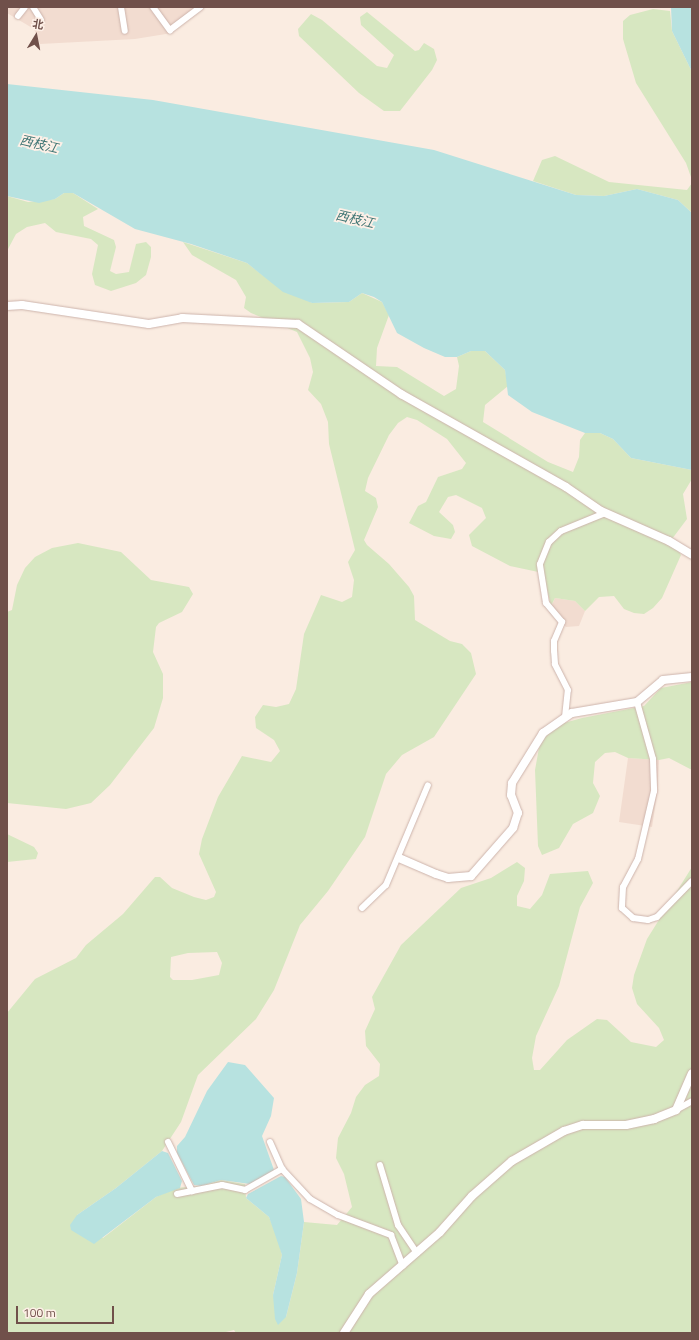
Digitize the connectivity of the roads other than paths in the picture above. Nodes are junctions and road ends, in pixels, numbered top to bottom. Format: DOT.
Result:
graph roads {
  1 [pos="25,7"];
  2 [pos="32,7"];
  3 [pos="121,7"];
  4 [pos="153,7"];
  5 [pos="200,7"];
  6 [pos="18,16"];
  7 [pos="42,20"];
  8 [pos="125,31"];
  9 [pos="7,306"];
  10 [pos="605,513"];
  11 [pos="692,555"];
  12 [pos="692,677"];
  13 [pos="637,702"];
  14 [pos="565,716"];
  15 [pos="428,785"];
  16 [pos="400,858"];
  17 [pos="692,881"];
  18 [pos="362,908"];
  19 [pos="692,1073"];
  20 [pos="692,1101"];
  21 [pos="676,1110"];
  22 [pos="168,1142"];
  23 [pos="270,1142"];
  24 [pos="380,1165"];
  25 [pos="282,1169"];
  26 [pos="192,1191"];
  27 [pos="177,1194"];
  28 [pos="417,1253"];
  29 [pos="403,1266"];
  30 [pos="344,1333"];
  1 -- 6 [label="street"];
  2 -- 7 [label="street"];
  3 -- 8 [label="street"];
  4 -- 5 [label="street"];
  9 -- 10 [label="street"];
  10 -- 11 [label="street"];
  10 -- 14 [label="street"];
  12 -- 13 [label="street"];
  13 -- 14 [label="street"];
  13 -- 17 [label="street"];
  14 -- 16 [label="street"];
  15 -- 16 [label="street"];
  16 -- 18 [label="street"];
  19 -- 21 [label="street"];
  20 -- 21 [label="street"];
  21 -- 28 [label="street"];
  22 -- 26 [label="street"];
  23 -- 25 [label="street"];
  24 -- 28 [label="street"];
  25 -- 26 [label="street"];
  25 -- 29 [label="street"];
  26 -- 27 [label="street"];
  28 -- 29 [label="street"];
  29 -- 30 [label="street"];
}
